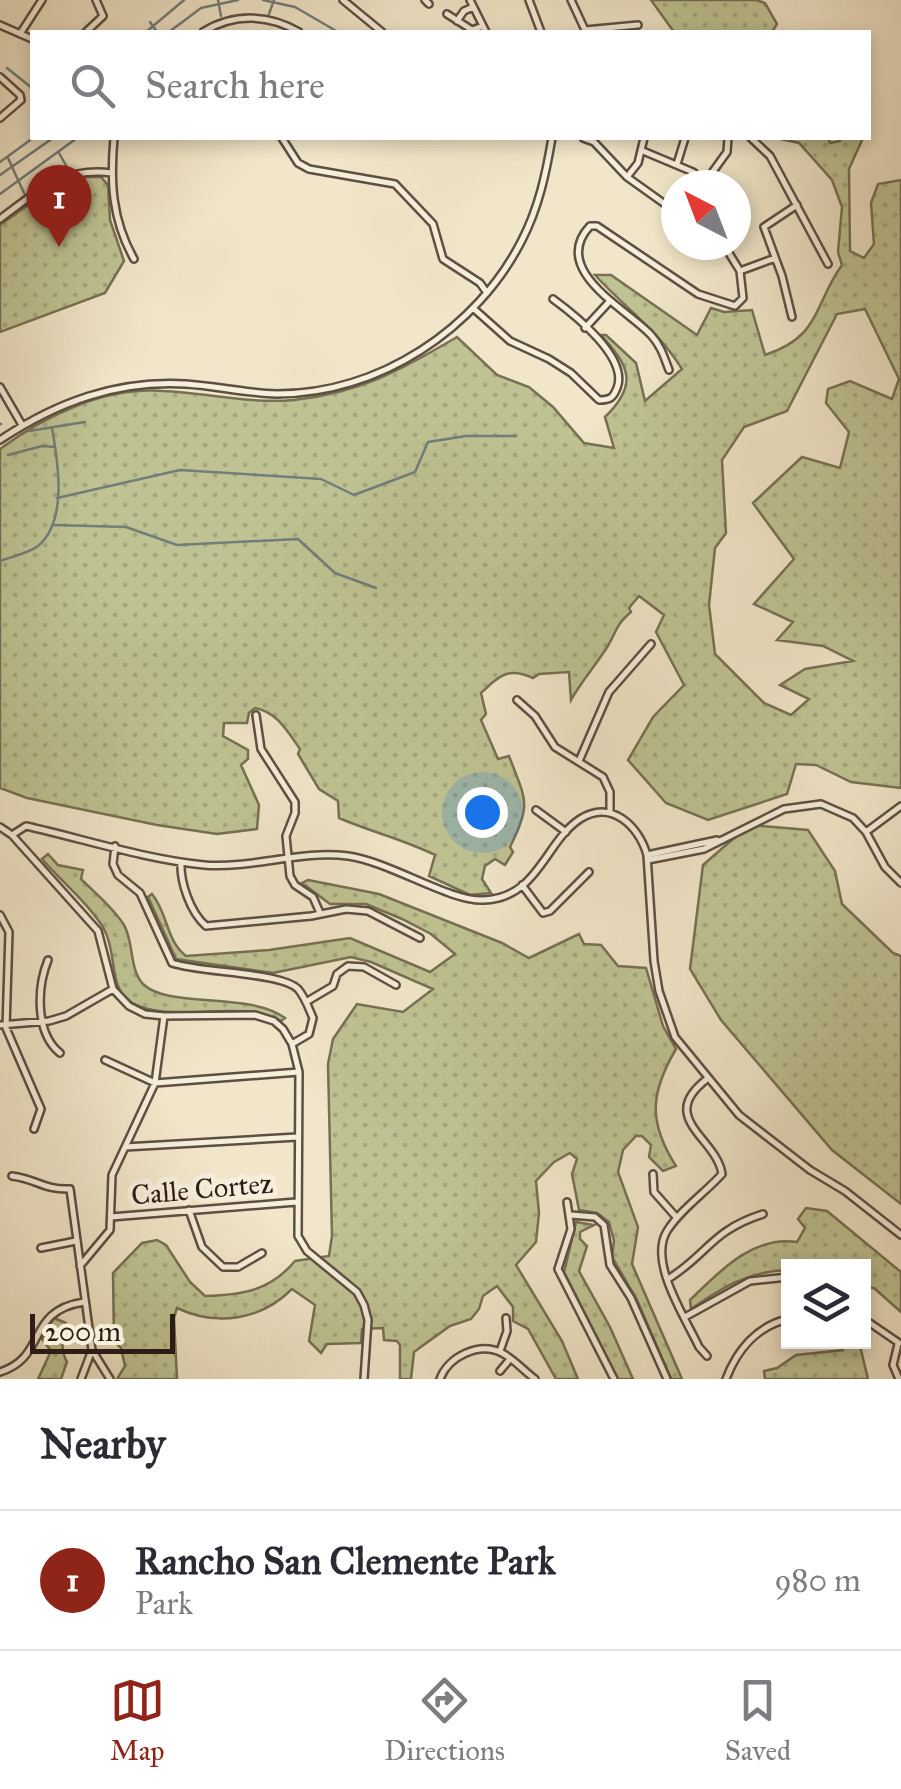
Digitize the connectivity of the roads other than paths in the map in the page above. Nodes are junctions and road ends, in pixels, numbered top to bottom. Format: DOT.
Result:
graph roads {
  1 [pos="42,0"];
  2 [pos="96,0"];
  3 [pos="344,0"];
  4 [pos="529,0"];
  5 [pos="571,0"];
  6 [pos="472,4"];
  7 [pos="447,14"];
  8 [pos="457,21"];
  9 [pos="638,25"];
  10 [pos="0,26"];
  11 [pos="484,29"];
  12 [pos="88,30"];
  13 [pos="207,30"];
  14 [pos="295,30"];
  15 [pos="380,30"];
  16 [pos="540,30"];
  17 [pos="585,30"];
  18 [pos="20,34"];
  19 [pos="30,38"];
  20 [pos="0,77"];
  21 [pos="0,118"];
  22 [pos="114,140"];
  23 [pos="283,140"];
  24 [pos="552,140"];
  25 [pos="594,140"];
  26 [pos="644,140"];
  27 [pos="684,140"];
  28 [pos="728,140"];
  29 [pos="755,140"];
  30 [pos="643,150"];
  31 [pos="678,164"];
  32 [pos="687,170"];
  33 [pos="715,170"];
  34 [pos="112,173"];
  35 [pos="627,177"];
  36 [pos="661,201"];
  37 [pos="797,205"];
  38 [pos="0,219"];
  39 [pos="775,257"];
  40 [pos="134,259"];
  41 [pos="733,260"];
  42 [pos="828,264"];
  43 [pos="740,271"];
  44 [pos="488,293"];
  45 [pos="553,299"];
  46 [pos="609,302"];
  47 [pos="474,308"];
  48 [pos="792,317"];
  49 [pos="585,328"];
  50 [pos="668,370"];
  51 [pos="0,387"];
  52 [pos="22,425"];
  53 [pos="0,440"];
  54 [pos="651,644"];
  55 [pos="518,700"];
  56 [pos="256,714"];
  57 [pos="579,762"];
  58 [pos="901,806"];
  59 [pos="536,810"];
  60 [pos="610,813"];
  61 [pos="0,827"];
  62 [pos="566,832"];
  63 [pos="866,832"];
  64 [pos="12,835"];
  65 [pos="115,846"];
  66 [pos="288,858"];
  67 [pos="648,858"];
  68 [pos="182,862"];
  69 [pos="590,872"];
  70 [pos="901,883"];
  71 [pos="522,885"];
  72 [pos="320,913"];
  73 [pos="0,916"];
  74 [pos="420,938"];
  75 [pos="48,960"];
  76 [pos="396,985"];
  77 [pos="113,990"];
  78 [pos="306,1002"];
  79 [pos="164,1016"];
  80 [pos="42,1020"];
  81 [pos="3,1023"];
  82 [pos="292,1044"];
  83 [pos="60,1053"];
  84 [pos="105,1060"];
  85 [pos="300,1072"];
  86 [pos="707,1079"];
  87 [pos="155,1083"];
  88 [pos="34,1129"];
  89 [pos="297,1136"];
  90 [pos="124,1146"];
  91 [pos="653,1174"];
  92 [pos="12,1176"];
  93 [pos="296,1202"];
  94 [pos="567,1202"];
  95 [pos="189,1210"];
  96 [pos="763,1214"];
  97 [pos="571,1216"];
  98 [pos="112,1217"];
  99 [pos="678,1218"];
  100 [pos="901,1235"];
  101 [pos="76,1241"];
  102 [pos="41,1248"];
  103 [pos="262,1252"];
  104 [pos="80,1266"];
  105 [pos="781,1278"];
  106 [pos="668,1279"];
  107 [pos="86,1302"];
  108 [pos="506,1318"];
  109 [pos="686,1318"];
  110 [pos="781,1322"];
  111 [pos="871,1323"];
  112 [pos="900,1342"];
  113 [pos="92,1350"];
  114 [pos="500,1352"];
  115 [pos="707,1356"];
  116 [pos="99,1359"];
  117 [pos="510,1359"];
  118 [pos="88,1361"];
  119 [pos="500,1371"];
  120 [pos="0,1372"];
  121 [pos="81,1379"];
  122 [pos="110,1379"];
  123 [pos="364,1379"];
  124 [pos="440,1379"];
  125 [pos="534,1379"];
  126 [pos="614,1379"];
  127 [pos="666,1379"];
  128 [pos="726,1379"];
  129 [pos="899,1379"];
  1 -- 18 [label="street"];
  2 -- 12 [label="street"];
  3 -- 15 [label="street"];
  4 -- 16 [label="street"];
  5 -- 17 [label="street"];
  6 -- 8 [label="street"];
  6 -- 11 [label="street"];
  7 -- 8 [label="street"];
  8 -- 11 [label="street"];
  9 -- 17 [label="street"];
  10 -- 18 [label="street"];
  13 -- 14 [label="street"];
  18 -- 19 [label="street"];
  20 -- 21 [label="street"];
  22 -- 34 [label="street"];
  23 -- 44 [label="street"];
  24 -- 44 [label="street"];
  25 -- 35 [label="street"];
  26 -- 30 [label="street"];
  27 -- 31 [label="street"];
  28 -- 33 [label="street"];
  29 -- 37 [label="street"];
  30 -- 31 [label="street"];
  30 -- 35 [label="street"];
  31 -- 32 [label="street"];
  34 -- 38 [label="street"];
  34 -- 40 [label="street"];
  35 -- 36 [label="street"];
  37 -- 39 [label="street"];
  37 -- 42 [label="street"];
  39 -- 43 [label="street"];
  39 -- 48 [label="street"];
  41 -- 43 [label="street"];
  43 -- 46 [label="street"];
  44 -- 47 [label="street"];
  45 -- 49 [label="street"];
  46 -- 49 [label="street"];
  46 -- 50 [label="street"];
  47 -- 49 [label="street"];
  47 -- 52 [label="street"];
  51 -- 52 [label="street"];
  52 -- 53 [label="street"];
  54 -- 57 [label="street"];
  55 -- 57 [label="street"];
  56 -- 66 [label="street"];
  57 -- 60 [label="street"];
  58 -- 63 [label="street"];
  59 -- 62 [label="street"];
  60 -- 62 [label="street"];
  60 -- 67 [label="street"];
  61 -- 64 [label="street"];
  62 -- 71 [label="street"];
  63 -- 67 [label="street"];
  63 -- 70 [label="street"];
  64 -- 65 [label="street"];
  64 -- 77 [label="street"];
  65 -- 68 [label="street"];
  65 -- 78 [label="street"];
  66 -- 68 [label="street"];
  66 -- 71 [label="street"];
  66 -- 72 [label="street"];
  67 -- 86 [label="street"];
  68 -- 72 [label="street"];
  69 -- 71 [label="street"];
  72 -- 74 [label="street"];
  73 -- 81 [label="street"];
  75 -- 80 [label="street"];
  76 -- 78 [label="street"];
  77 -- 79 [label="street"];
  77 -- 80 [label="street"];
  78 -- 82 [label="street"];
  79 -- 82 [label="street"];
  79 -- 87 [label="street"];
  80 -- 81 [label="street"];
  80 -- 83 [label="street"];
  81 -- 88 [label="street"];
  82 -- 85 [label="street"];
  84 -- 87 [label="street"];
  85 -- 87 [label="street"];
  85 -- 89 [label="street"];
  86 -- 99 [label="street"];
  86 -- 100 [label="street"];
  87 -- 90 [label="street"];
  89 -- 90 [label="street"];
  89 -- 93 [label="street"];
  90 -- 98 [label="street"];
  91 -- 99 [label="street"];
  92 -- 101 [label="street"];
  93 -- 95 [label="street, Calle Cortez"];
  93 -- 123 [label="street"];
  94 -- 97 [label="street"];
  95 -- 98 [label="street, Calle Cortez"];
  95 -- 103 [label="street"];
  96 -- 106 [label="street"];
  97 -- 126 [label="street"];
  97 -- 127 [label="street"];
  98 -- 104 [label="street"];
  99 -- 106 [label="street"];
  101 -- 102 [label="street"];
  101 -- 104 [label="street"];
  104 -- 107 [label="street"];
  105 -- 109 [label="street"];
  106 -- 109 [label="street"];
  107 -- 113 [label="street"];
  107 -- 120 [label="street"];
  108 -- 114 [label="street"];
  109 -- 115 [label="street"];
  110 -- 128 [label="street"];
  111 -- 112 [label="street"];
  112 -- 129 [label="street"];
  113 -- 116 [label="street"];
  113 -- 118 [label="street"];
  114 -- 117 [label="street"];
  114 -- 124 [label="street"];
  116 -- 118 [label="street"];
  116 -- 122 [label="street"];
  117 -- 119 [label="street"];
  117 -- 125 [label="street"];
  118 -- 121 [label="street"];
}
